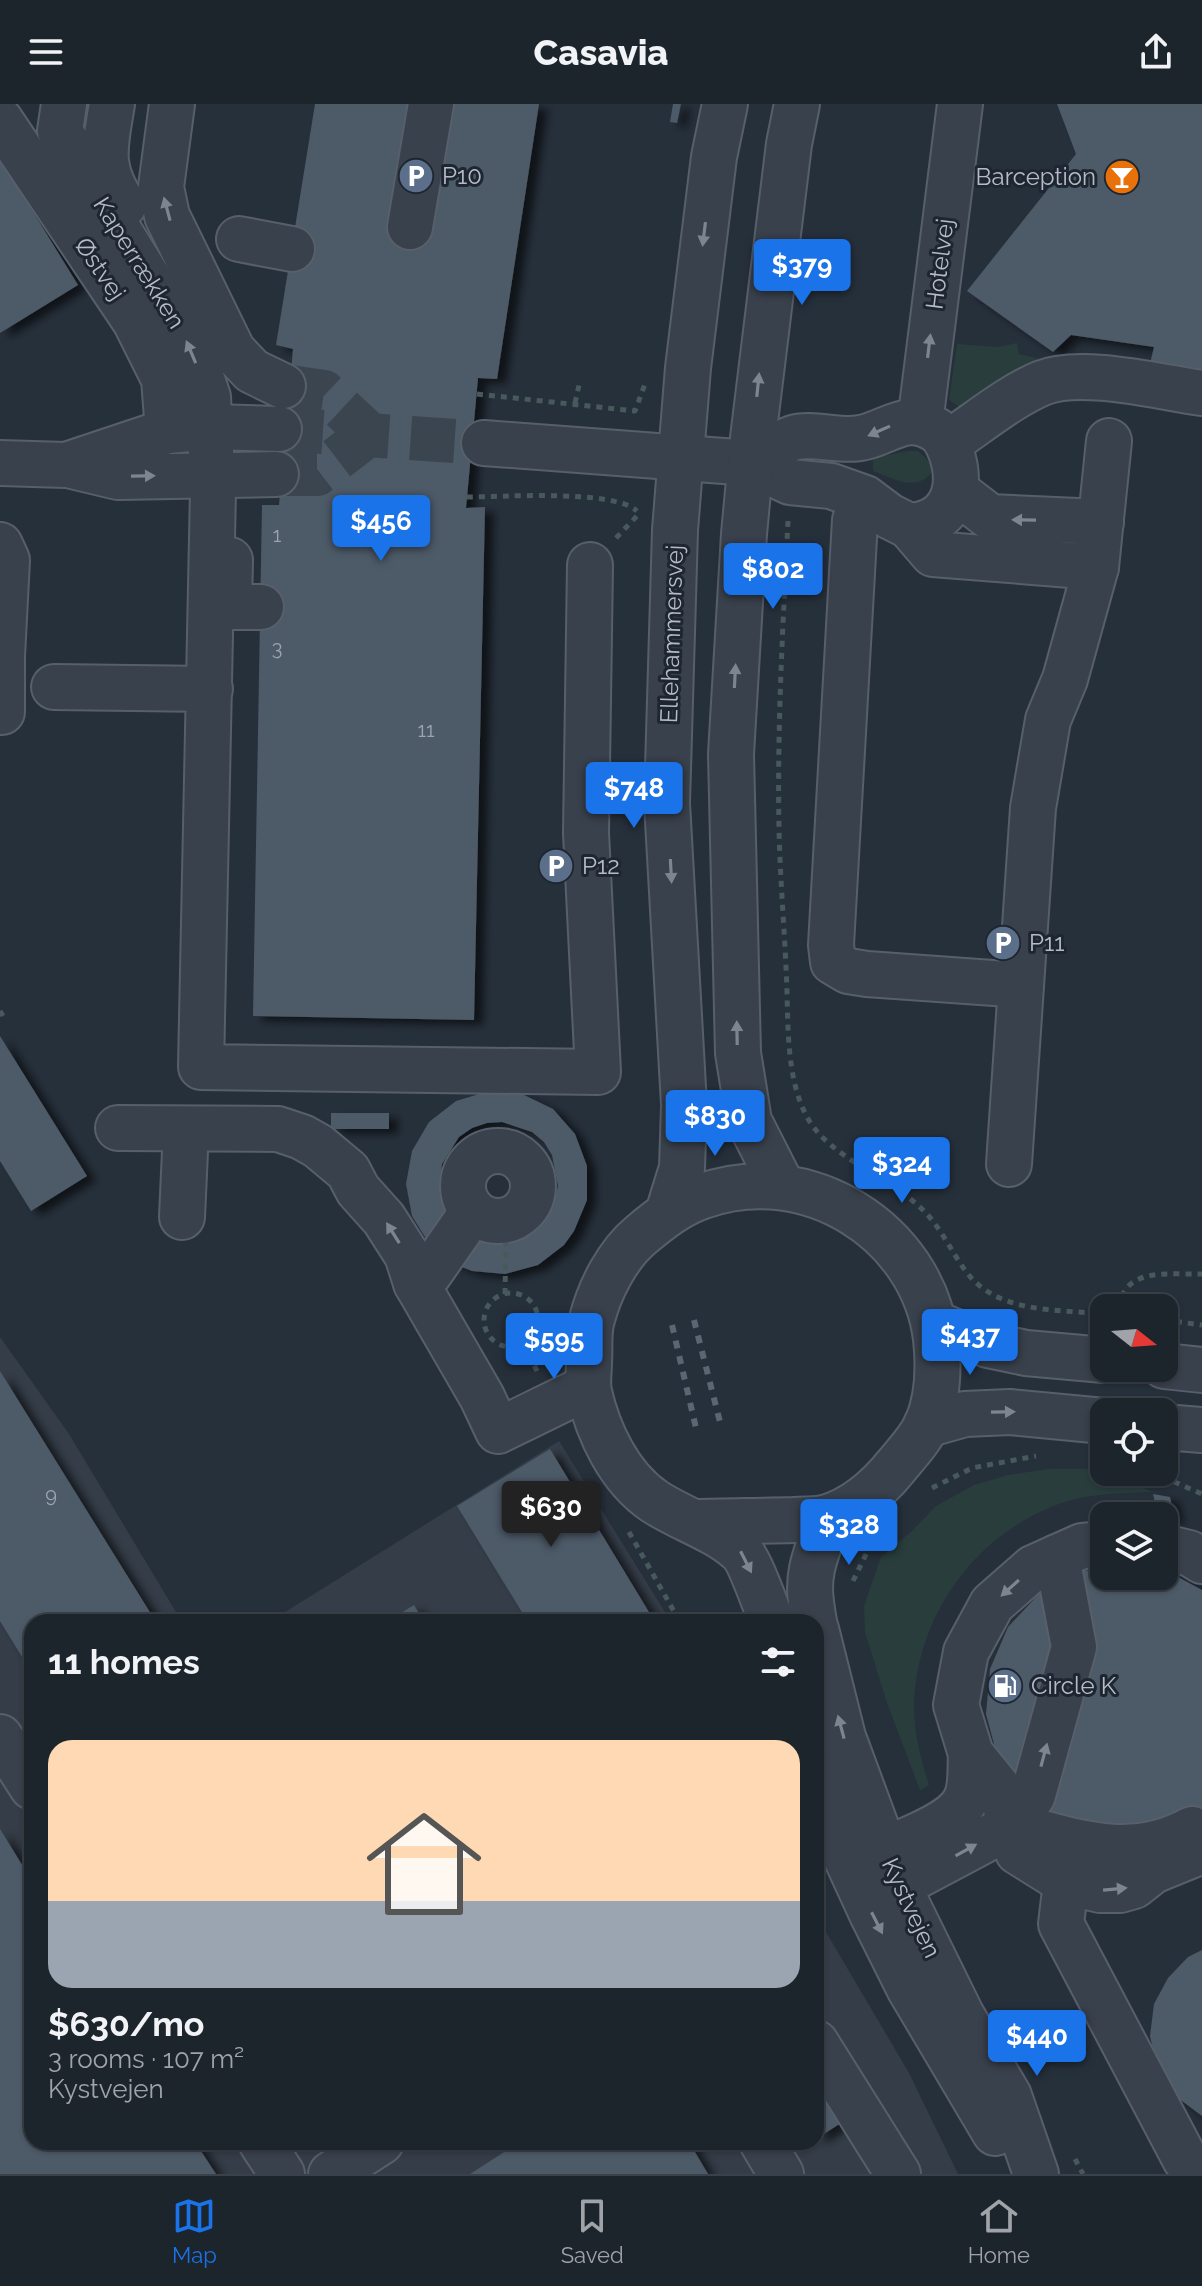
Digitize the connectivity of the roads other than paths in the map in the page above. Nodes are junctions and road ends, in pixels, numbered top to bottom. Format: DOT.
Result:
graph roads {
  1 [pos="64,104"];
  2 [pos="112,104"];
  3 [pos="172,104"];
  4 [pos="431,104"];
  5 [pos="725,104"];
  6 [pos="797,104"];
  7 [pos="960,104"];
  8 [pos="0,120"];
  9 [pos="410,227"];
  10 [pos="239,239"];
  11 [pos="292,249"];
  12 [pos="233,351"];
  13 [pos="283,386"];
  14 [pos="1202,393"];
  15 [pos="244,428"];
  16 [pos="168,431"];
  17 [pos="934,433"];
  18 [pos="1109,441"];
  19 [pos="484,443"];
  20 [pos="681,458"];
  21 [pos="0,463"];
  22 [pos="750,463"];
  23 [pos="66,465"];
  24 [pos="223,473"];
  25 [pos="276,474"];
  26 [pos="956,491"];
  27 [pos="855,520"];
  28 [pos="1101,522"];
  29 [pos="909,526"];
  30 [pos="0,545"];
  31 [pos="590,565"];
  32 [pos="1096,567"];
  33 [pos="261,607"];
  34 [pos="1,655"];
  35 [pos="54,687"];
  36 [pos="210,689"];
  37 [pos="2,712"];
  38 [pos="1021,985"];
  39 [pos="185,1151"];
  40 [pos="1009,1164"];
  41 [pos="782,1186"];
  42 [pos="358,1190"];
  43 [pos="668,1213"];
  44 [pos="490,1216"];
  45 [pos="182,1217"];
  46 [pos="416,1283"];
  47 [pos="934,1323"];
  48 [pos="1090,1359"];
  49 [pos="1178,1367"];
  50 [pos="1202,1370"];
  51 [pos="588,1387"];
  52 [pos="1090,1420"];
  53 [pos="926,1425"];
  54 [pos="1178,1428"];
  55 [pos="1202,1430"];
  56 [pos="824,1518"];
  57 [pos="696,1522"];
  58 [pos="1090,1545"];
  59 [pos="1178,1550"];
  60 [pos="1057,1557"];
  61 [pos="1202,1561"];
  62 [pos="769,1614"];
  63 [pos="812,1614"];
  64 [pos="824,1661"];
  65 [pos="0,1737"];
  66 [pos="971,1754"];
  67 [pos="824,1764"];
  68 [pos="24,1774"];
  69 [pos="824,1799"];
  70 [pos="1202,1824"];
  71 [pos="1013,1825"];
  72 [pos="1202,1851"];
  73 [pos="891,1868"];
  74 [pos="1066,1882"];
  75 [pos="824,2056"];
  76 [pos="266,2150"];
  77 [pos="368,2150"];
  78 [pos="767,2150"];
  79 [pos="1202,2171"];
  80 [pos="282,2174"];
  81 [pos="331,2174"];
  82 [pos="781,2174"];
  83 [pos="898,2174"];
  84 [pos="1034,2174"];
  15 -- 1 [label="street, Kaperrækken, one-way"];
  2 -- 12 [label="street, Kaperrækken"];
  12 -- 3 [label="street, one-way"];
  4 -- 9 [label="street"];
  5 -- 20 [label="street, Ellehammersvej, one-way"];
  22 -- 6 [label="street, one-way"];
  17 -- 7 [label="street, Hotelvej, one-way"];
  8 -- 16 [label="street, Østvej"];
  10 -- 11 [label="street"];
  12 -- 13 [label="street"];
  14 -- 17 [label="street"];
  15 -- 16 [label="street"];
  15 -- 24 [label="street, Kaperrækken"];
  16 -- 23 [label="street"];
  17 -- 22 [label="street, one-way"];
  17 -- 26 [label="street, Hotelvej"];
  18 -- 28 [label="street"];
  19 -- 20 [label="street"];
  20 -- 22 [label="street"];
  20 -- 43 [label="street, Ellehammersvej, one-way"];
  21 -- 23 [label="street"];
  22 -- 29 [label="street"];
  41 -- 22 [label="street, one-way"];
  23 -- 24 [label="street, one-way"];
  24 -- 25 [label="street"];
  24 -- 33 [label="street"];
  24 -- 36 [label="street"];
  28 -- 26 [label="street, one-way"];
  26 -- 29 [label="street"];
  27 -- 38 [label="street"];
  28 -- 32 [label="street"];
  29 -- 32 [label="street"];
  30 -- 34 [label="street"];
  31 -- 36 [label="street"];
  32 -- 38 [label="street"];
  34 -- 37 [label="street"];
  35 -- 36 [label="street"];
  38 -- 40 [label="street"];
  39 -- 42 [label="street"];
  39 -- 42 [label="street"];
  39 -- 45 [label="street"];
  41 -- 43 [label="street"];
  41 -- 47 [label="street"];
  46 -- 42 [label="street, one-way"];
  43 -- 51 [label="street"];
  44 -- 46 [label="street"];
  46 -- 51 [label="street"];
  47 -- 48 [label="street"];
  47 -- 53 [label="street"];
  49 -- 50 [label="street"];
  51 -- 57 [label="street"];
  53 -- 52 [label="street, one-way"];
  53 -- 56 [label="street"];
  54 -- 55 [label="street"];
  56 -- 57 [label="street"];
  56 -- 63 [label="street"];
  57 -- 62 [label="street, one-way"];
  58 -- 60 [label="street"];
  59 -- 61 [label="street"];
  60 -- 66 [label="street, one-way"];
  71 -- 60 [label="street, one-way"];
  73 -- 64 [label="street, Kystvejen, one-way"];
  65 -- 68 [label="street"];
  66 -- 71 [label="street"];
  66 -- 73 [label="street"];
  67 -- 73 [label="street"];
  69 -- 84 [label="street, Kystvejen, one-way"];
  70 -- 71 [label="street"];
  73 -- 71 [label="street, one-way"];
  71 -- 74 [label="street"];
  74 -- 72 [label="street, one-way"];
  73 -- 84 [label="street, Kystvejen"];
  74 -- 79 [label="street"];
  75 -- 83 [label="street"];
  76 -- 80 [label="street"];
  77 -- 81 [label="street"];
  78 -- 82 [label="street"];
}
